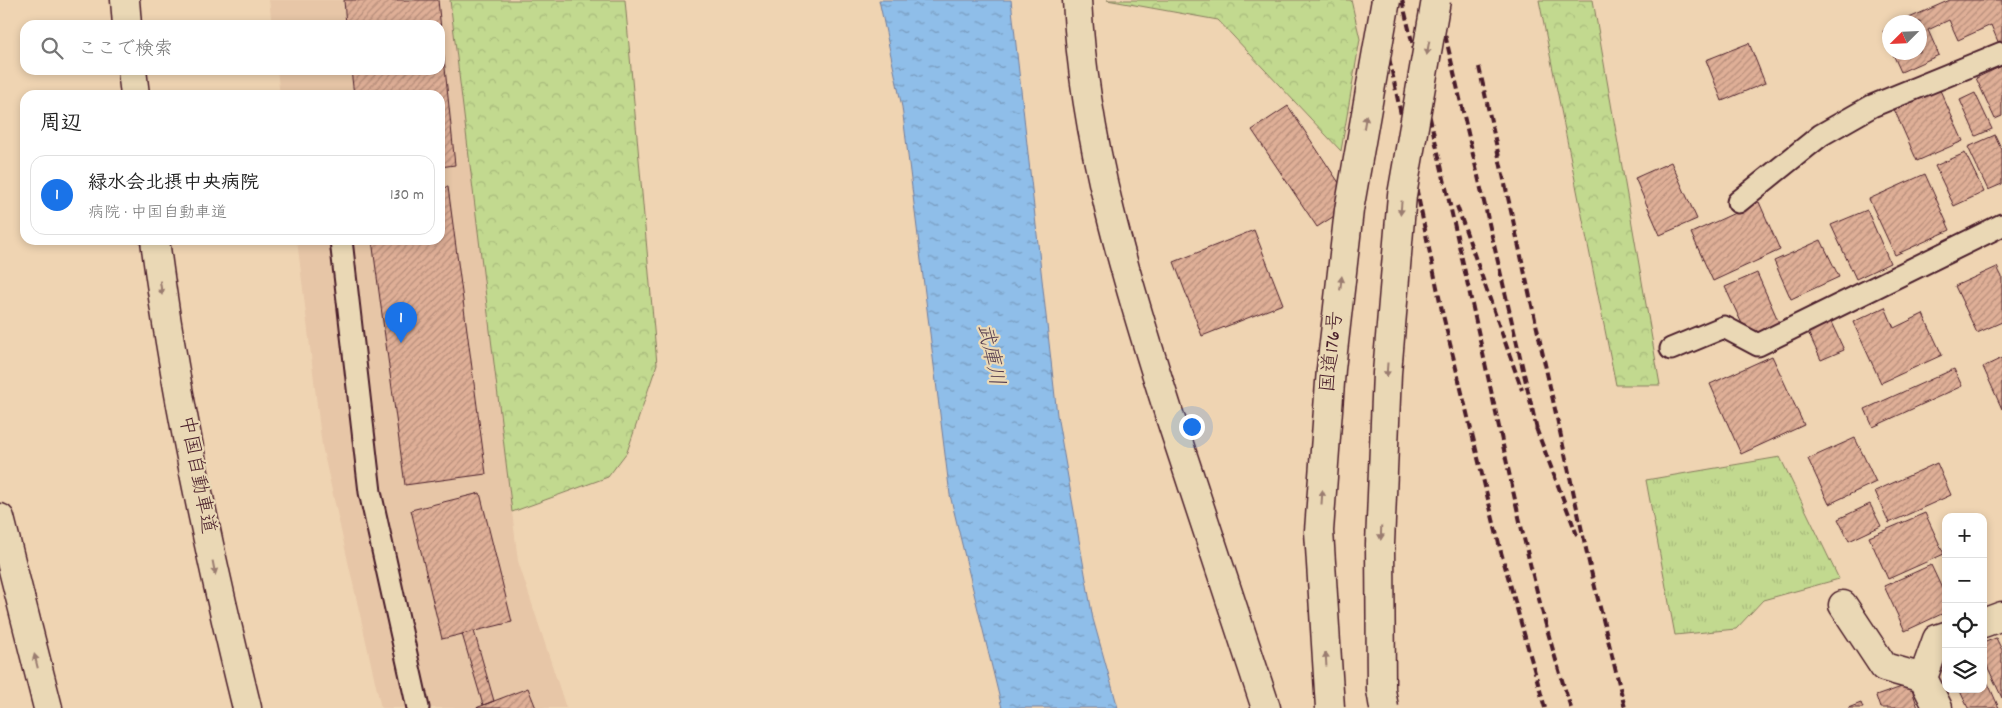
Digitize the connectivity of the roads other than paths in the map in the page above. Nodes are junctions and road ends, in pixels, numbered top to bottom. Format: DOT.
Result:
graph roads {
  1 [pos="125,0"];
  2 [pos="1077,0"];
  3 [pos="1386,0"];
  4 [pos="1436,0"];
  5 [pos="127,20"];
  6 [pos="2002,54"];
  7 [pos="133,75"];
  8 [pos="134,90"];
  9 [pos="1738,202"];
  10 [pos="2002,225"];
  11 [pos="155,245"];
  12 [pos="343,245"];
  13 [pos="1672,349"];
  14 [pos="0,518"];
  15 [pos="1843,604"];
  16 [pos="2002,616"];
  17 [pos="1987,622"];
  18 [pos="1942,637"];
  19 [pos="1923,678"];
  20 [pos="48,708"];
  21 [pos="247,708"];
  22 [pos="418,708"];
  23 [pos="1266,708"];
  24 [pos="1330,708"];
  25 [pos="1384,708"];
  26 [pos="1938,708"];
  1 -- 5 [label="main road"];
  2 -- 23 [label="main road"];
  24 -- 3 [label="main road, 国道176号, one-way, bridge"];
  4 -- 25 [label="main road, one-way, bridge"];
  6 -- 9 [label="lane"];
  7 -- 8 [label="main road"];
  10 -- 13 [label="lane"];
  11 -- 21 [label="main road, 中国自動車道, one-way"];
  12 -- 22 [label="lane"];
  20 -- 14 [label="main road, one-way"];
  15 -- 19 [label="main road"];
  16 -- 17 [label="main road"];
  18 -- 19 [label="main road"];
  19 -- 26 [label="main road"];
}
